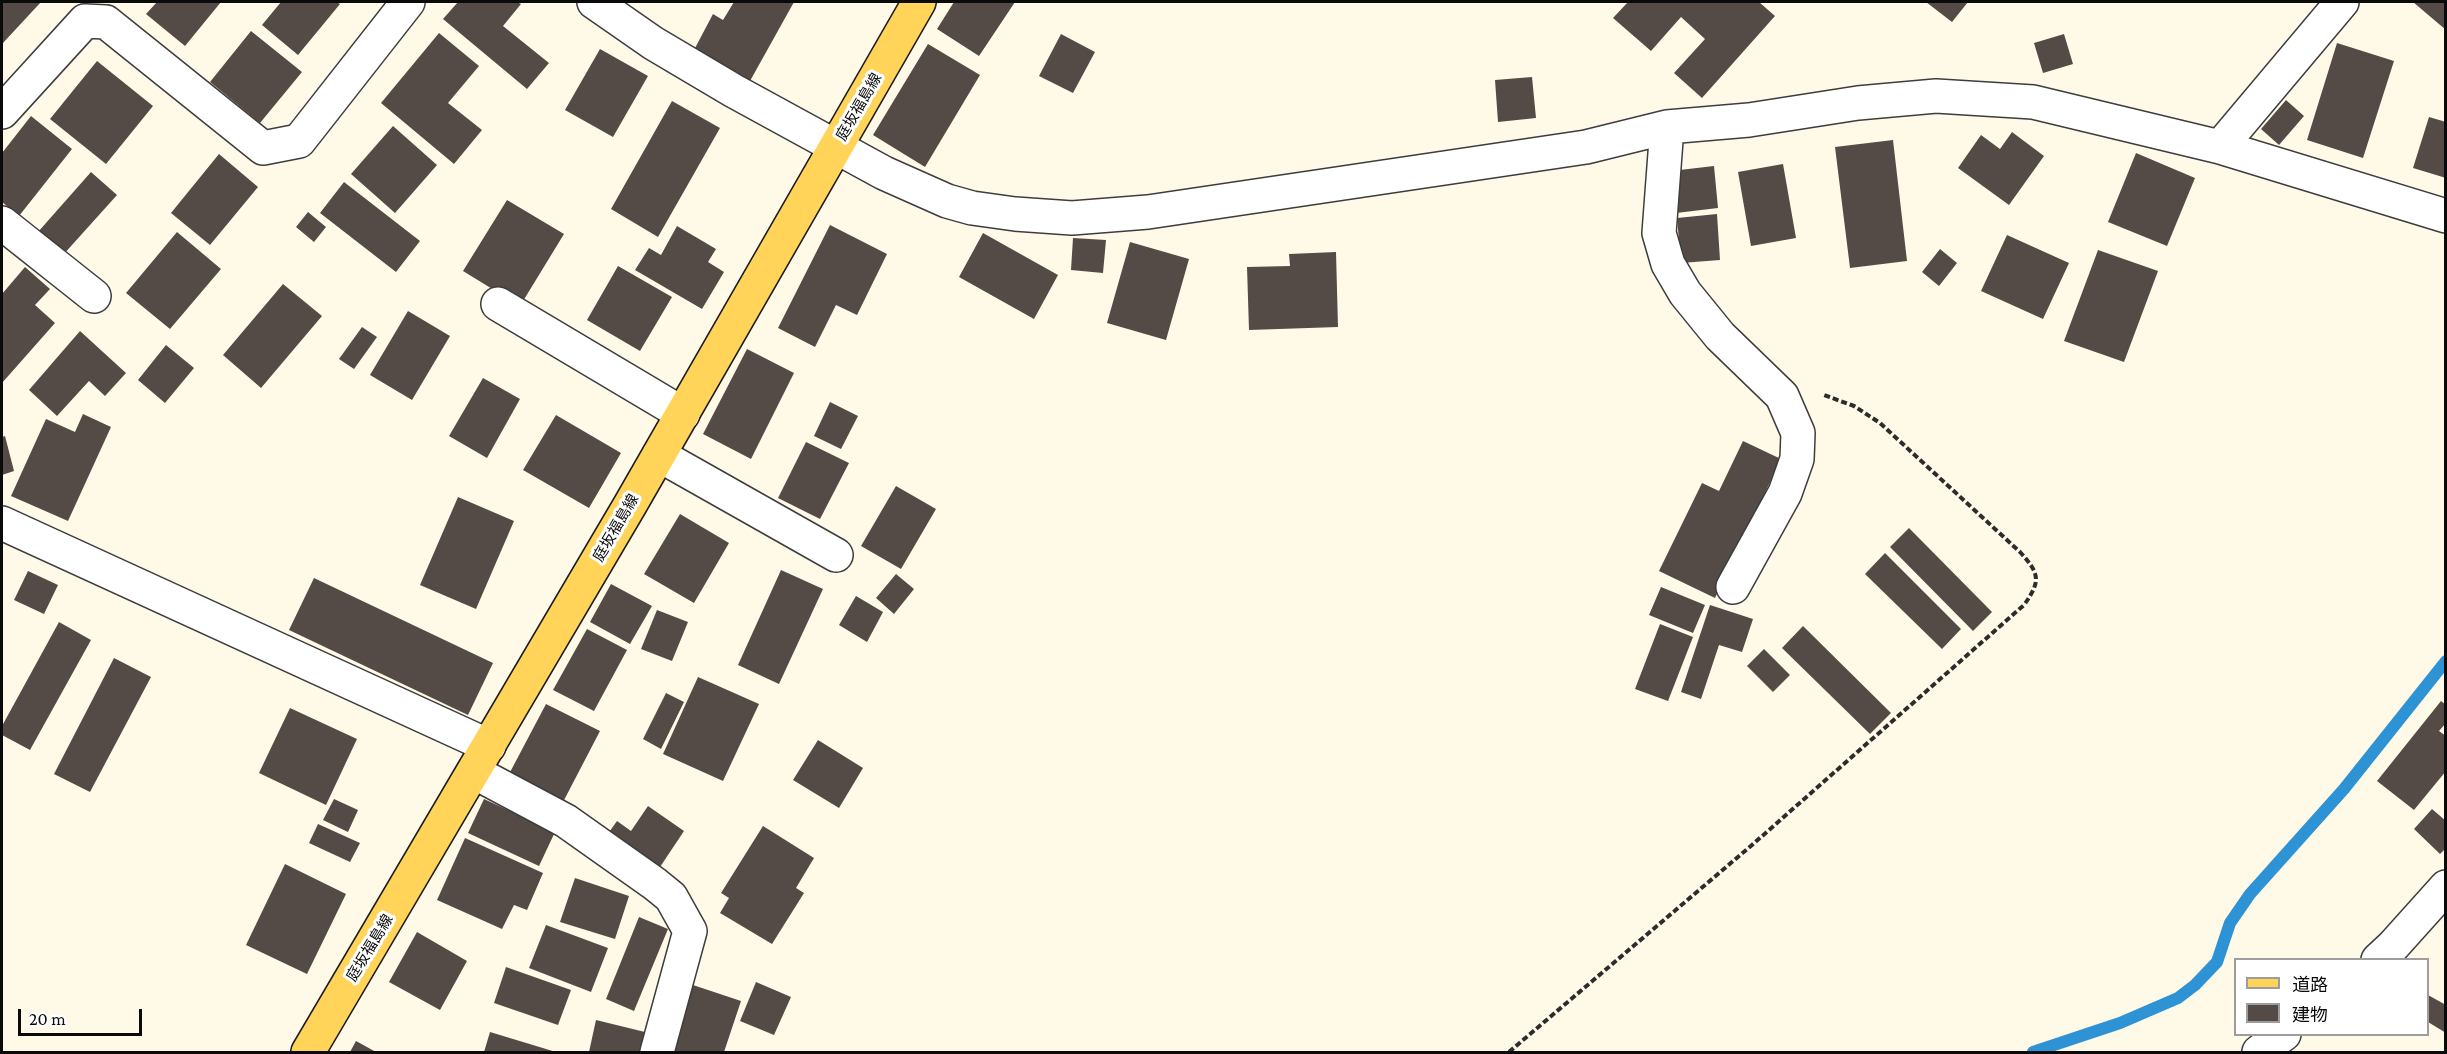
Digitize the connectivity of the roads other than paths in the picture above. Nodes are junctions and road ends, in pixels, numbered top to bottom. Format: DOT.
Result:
graph roads {
  1 [pos="408,2"];
  2 [pos="594,2"];
  3 [pos="919,2"];
  4 [pos="2342,2"];
  5 [pos="2,112"];
  6 [pos="1666,127"];
  7 [pos="836,147"];
  8 [pos="2220,147"];
  9 [pos="2445,216"];
  10 [pos="2,223"];
  11 [pos="94,296"];
  12 [pos="498,304"];
  13 [pos="683,414"];
  14 [pos="658,455"];
  15 [pos="2,523"];
  16 [pos="836,555"];
  17 [pos="1733,586"];
  18 [pos="481,759"];
  19 [pos="2445,887"];
  20 [pos="2380,958"];
  21 [pos="2283,1036"];
  22 [pos="308,1053"];
  23 [pos="657,1053"];
  24 [pos="2259,1053"];
  1 -- 5 [label="street"];
  2 -- 7 [label="street"];
  3 -- 7 [label="main road, 庭坂福島線"];
  4 -- 8 [label="street"];
  6 -- 7 [label="street"];
  6 -- 8 [label="street"];
  6 -- 17 [label="street"];
  7 -- 13 [label="main road, 庭坂福島線"];
  8 -- 9 [label="street"];
  10 -- 11 [label="street"];
  12 -- 13 [label="street"];
  13 -- 14 [label="main road, 庭坂福島線"];
  14 -- 16 [label="street"];
  14 -- 18 [label="main road, 庭坂福島線"];
  15 -- 18 [label="street"];
  18 -- 22 [label="main road, 庭坂福島線"];
  18 -- 23 [label="street"];
  19 -- 20 [label="street"];
  21 -- 24 [label="street"];
}
